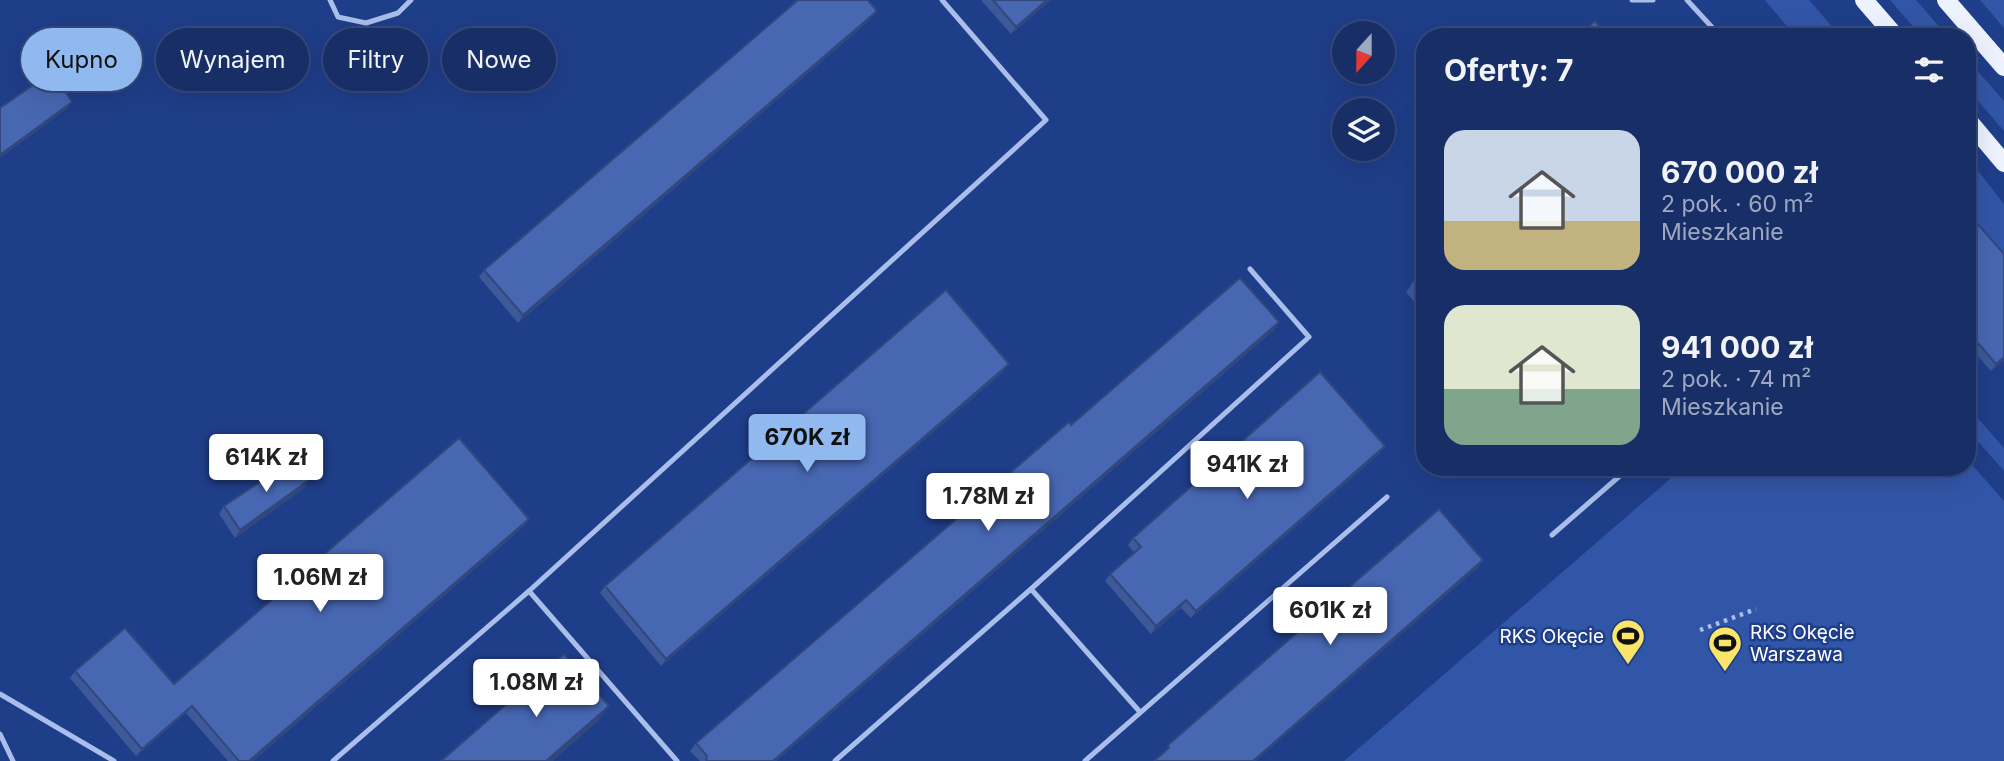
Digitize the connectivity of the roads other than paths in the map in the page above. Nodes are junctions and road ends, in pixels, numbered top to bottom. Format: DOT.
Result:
graph roads {
  1 [pos="330,0"];
  2 [pos="411,0"];
  3 [pos="942,0"];
  4 [pos="1632,0"];
  5 [pos="1653,0"];
  6 [pos="1687,0"];
  7 [pos="1864,0"];
  8 [pos="1946,0"];
  9 [pos="1713,28"];
  10 [pos="1888,28"];
  11 [pos="1970,28"];
  12 [pos="1976,35"];
  13 [pos="2004,67"];
  14 [pos="1976,130"];
  15 [pos="2004,163"];
  16 [pos="1250,269"];
  17 [pos="1620,476"];
  18 [pos="1387,497"];
  19 [pos="1552,534"];
  20 [pos="1031,589"];
  21 [pos="529,591"];
  22 [pos="0,694"];
  23 [pos="1140,712"];
  24 [pos="0,734"];
  25 [pos="13,761"];
  26 [pos="114,761"];
  27 [pos="333,761"];
  28 [pos="677,761"];
  29 [pos="835,761"];
  30 [pos="1085,761"];
  1 -- 2 [label="lane"];
  3 -- 21 [label="lane"];
  4 -- 5 [label="lane"];
  6 -- 9 [label="lane"];
  7 -- 10 [label="main road"];
  8 -- 11 [label="main road"];
  12 -- 13 [label="main road"];
  14 -- 15 [label="main road"];
  16 -- 20 [label="lane"];
  17 -- 19 [label="lane"];
  18 -- 23 [label="lane"];
  20 -- 23 [label="lane"];
  20 -- 29 [label="lane"];
  21 -- 27 [label="lane"];
  21 -- 28 [label="lane"];
  22 -- 26 [label="lane"];
  23 -- 30 [label="lane"];
  24 -- 25 [label="lane"];
}
